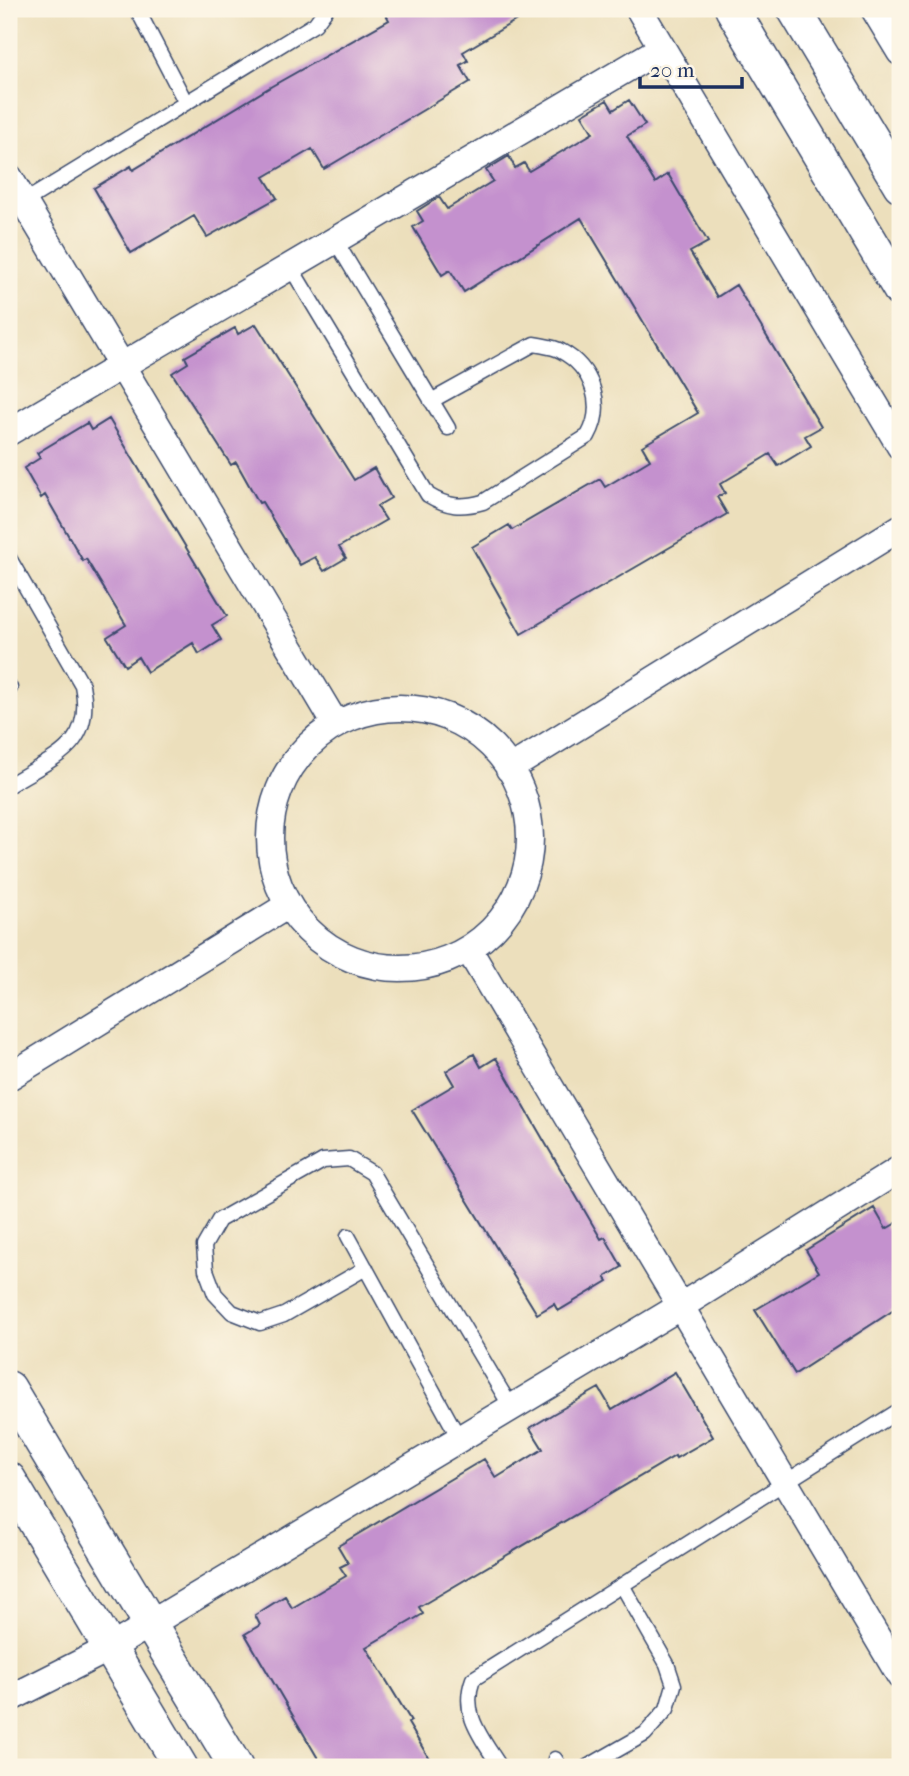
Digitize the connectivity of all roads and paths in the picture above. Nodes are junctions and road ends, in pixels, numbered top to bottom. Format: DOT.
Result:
graph roads {
  1 [pos="137,9"];
  2 [pos="326,9"];
  3 [pos="639,9"];
  4 [pos="732,9"];
  5 [pos="794,9"];
  6 [pos="874,9"];
  7 [pos="662,48"];
  8 [pos="900,52"];
  9 [pos="186,103"];
  10 [pos="9,177"];
  11 [pos="900,185"];
  12 [pos="16,207"];
  13 [pos="335,240"];
  14 [pos="290,266"];
  15 [pos="900,290"];
  16 [pos="121,365"];
  17 [pos="431,401"];
  18 [pos="448,428"];
  19 [pos="9,432"];
  20 [pos="900,446"];
  21 [pos="900,528"];
  22 [pos="9,558"];
  23 [pos="335,723"];
  24 [pos="509,769"];
  25 [pos="9,785"];
  26 [pos="287,906"];
  27 [pos="469,950"];
  28 [pos="9,1077"];
  29 [pos="900,1169"];
  30 [pos="348,1236"];
  31 [pos="366,1268"];
  32 [pos="681,1306"];
  33 [pos="9,1388"];
  34 [pos="511,1407"];
  35 [pos="900,1410"];
  36 [pos="458,1438"];
  37 [pos="9,1479"];
  38 [pos="784,1481"];
  39 [pos="622,1585"];
  40 [pos="148,1622"];
  41 [pos="110,1648"];
  42 [pos="900,1676"];
  43 [pos="9,1699"];
  44 [pos="181,1767"];
  45 [pos="236,1767"];
  46 [pos="500,1767"];
  47 [pos="587,1767"];
  1 -- 9 [label="lane"];
  2 -- 9 [label="lane"];
  3 -- 7 [label="street"];
  4 -- 15 [label="street"];
  5 -- 11 [label="street"];
  6 -- 8 [label="street"];
  7 -- 13 [label="street"];
  7 -- 20 [label="street"];
  9 -- 12 [label="lane"];
  10 -- 12 [label="street"];
  12 -- 16 [label="street"];
  13 -- 14 [label="street"];
  13 -- 17 [label="lane"];
  14 -- 16 [label="street"];
  14 -- 17 [label="lane"];
  16 -- 19 [label="street"];
  16 -- 23 [label="street"];
  17 -- 18 [label="lane"];
  21 -- 24 [label="street"];
  22 -- 25 [label="lane"];
  23 -- 24 [label="street"];
  23 -- 26 [label="street"];
  24 -- 27 [label="street"];
  26 -- 27 [label="street"];
  26 -- 28 [label="street"];
  27 -- 32 [label="street"];
  29 -- 32 [label="street"];
  30 -- 31 [label="lane"];
  31 -- 34 [label="lane"];
  31 -- 36 [label="lane"];
  32 -- 34 [label="street"];
  32 -- 38 [label="street"];
  33 -- 40 [label="street"];
  34 -- 36 [label="street"];
  35 -- 38 [label="lane"];
  36 -- 40 [label="street"];
  37 -- 41 [label="street"];
  38 -- 39 [label="lane"];
  38 -- 42 [label="street"];
  39 -- 46 [label="lane"];
  39 -- 47 [label="lane"];
  40 -- 41 [label="street"];
  40 -- 45 [label="street"];
  41 -- 43 [label="street"];
  41 -- 44 [label="street"];
}
